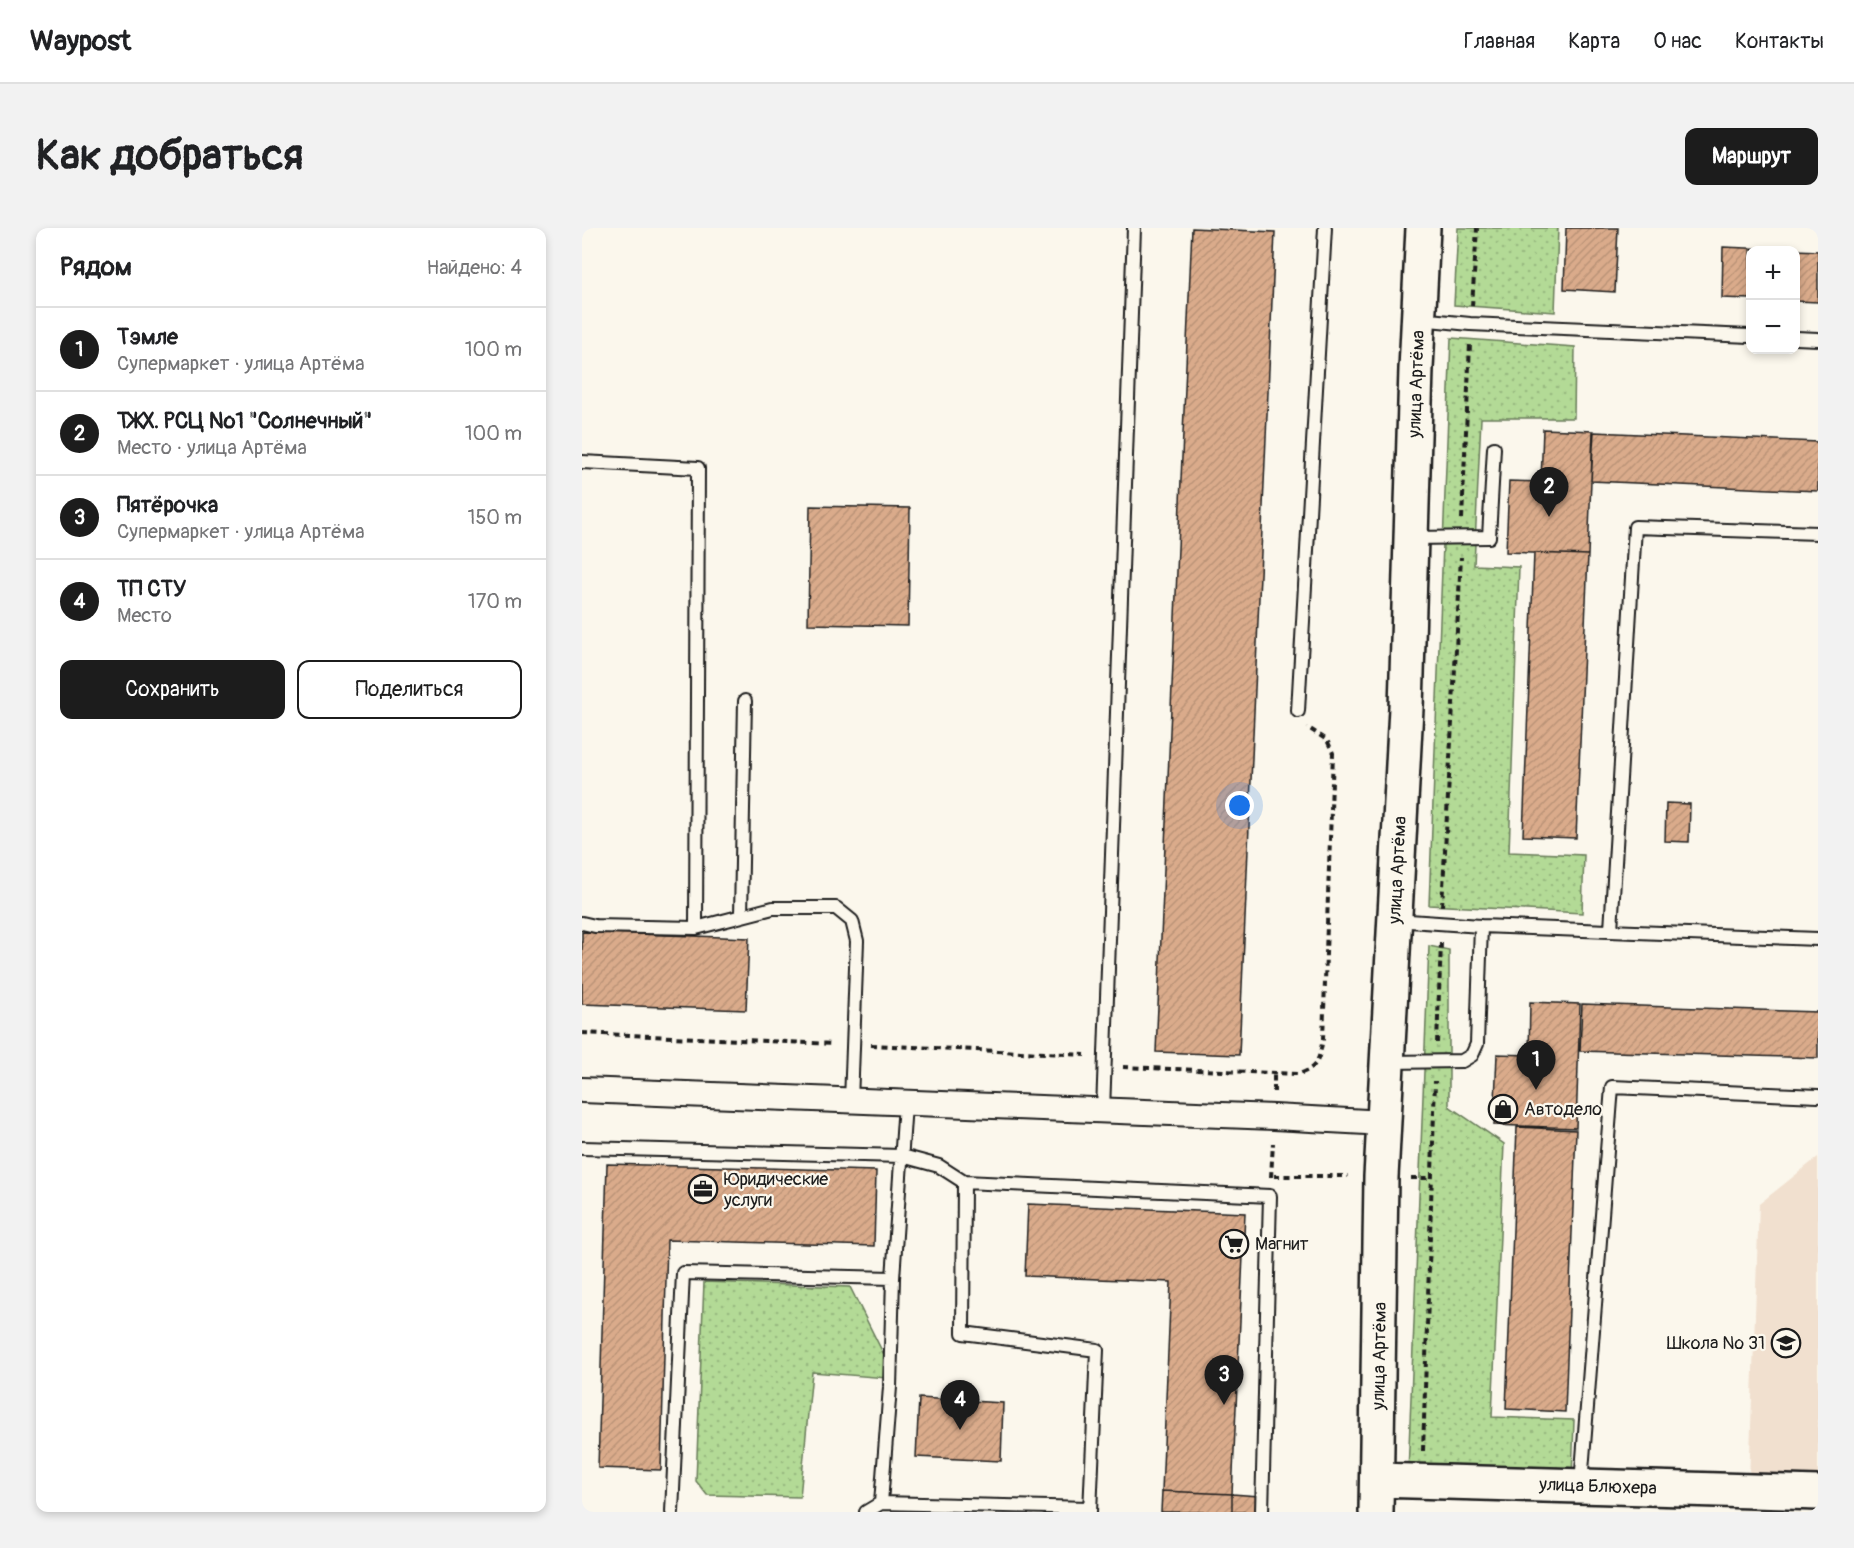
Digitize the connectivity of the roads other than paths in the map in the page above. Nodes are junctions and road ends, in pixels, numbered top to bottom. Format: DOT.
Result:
graph roads {
  1 [pos="1134,228"];
  2 [pos="1325,228"];
  3 [pos="1423,228"];
  4 [pos="1418,319"];
  5 [pos="1746,336"];
  6 [pos="1800,338"];
  7 [pos="1818,339"];
  8 [pos="1494,448"];
  9 [pos="582,462"];
  10 [pos="1818,533"];
  11 [pos="1411,538"];
  12 [pos="745,701"];
  13 [pos="1298,711"];
  14 [pos="741,916"];
  15 [pos="1394,920"];
  16 [pos="582,923"];
  17 [pos="1481,926"];
  18 [pos="696,928"];
  19 [pos="1611,930"];
  20 [pos="1818,939"];
  21 [pos="1388,1062"];
  22 [pos="582,1090"];
  23 [pos="1818,1096"];
  24 [pos="851,1101"];
  25 [pos="904,1104"];
  26 [pos="1104,1111"];
  27 [pos="1385,1123"];
  28 [pos="582,1148"];
  29 [pos="902,1156"];
  30 [pos="964,1182"];
  31 [pos="893,1278"];
  32 [pos="1377,1480"];
  33 [pos="1581,1486"];
  34 [pos="1818,1493"];
  35 [pos="881,1503"];
  36 [pos="1090,1510"];
  37 [pos="672,1512"];
  38 [pos="866,1512"];
  39 [pos="1262,1512"];
  40 [pos="1376,1512"];
  1 -- 26 [label="lane"];
  2 -- 13 [label="lane"];
  3 -- 4 [label="main road, улица Артёма"];
  4 -- 5 [label="lane"];
  4 -- 11 [label="main road, улица Артёма"];
  6 -- 7 [label="lane"];
  8 -- 11 [label="lane"];
  9 -- 18 [label="lane"];
  10 -- 19 [label="lane"];
  11 -- 15 [label="main road, улица Артёма"];
  12 -- 14 [label="lane"];
  14 -- 18 [label="lane"];
  14 -- 24 [label="lane"];
  15 -- 17 [label="lane"];
  15 -- 21 [label="main road, улица Артёма"];
  16 -- 18 [label="lane"];
  17 -- 19 [label="lane"];
  17 -- 21 [label="lane"];
  19 -- 20 [label="lane"];
  21 -- 27 [label="main road, улица Артёма"];
  22 -- 24 [label="street"];
  23 -- 33 [label="lane"];
  24 -- 25 [label="street"];
  25 -- 26 [label="street"];
  25 -- 29 [label="lane"];
  26 -- 27 [label="street"];
  27 -- 32 [label="main road, улица Артёма"];
  28 -- 29 [label="lane"];
  29 -- 30 [label="lane"];
  29 -- 31 [label="lane"];
  30 -- 36 [label="lane"];
  30 -- 39 [label="lane"];
  31 -- 35 [label="lane"];
  31 -- 37 [label="lane"];
  32 -- 33 [label="main road, улица Блюхера"];
  32 -- 40 [label="main road, улица Артёма"];
  33 -- 34 [label="main road, улица Блюхера"];
  35 -- 36 [label="lane"];
  35 -- 38 [label="lane"];
}
